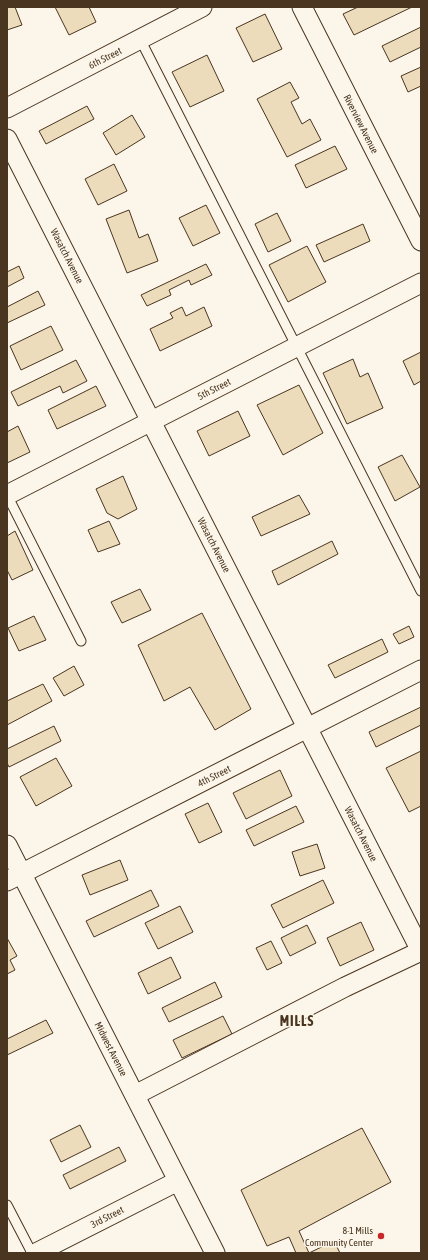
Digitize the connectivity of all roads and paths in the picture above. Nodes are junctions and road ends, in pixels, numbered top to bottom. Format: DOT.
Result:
graph roads {
  1 [pos="202,7"];
  2 [pos="302,7"];
  3 [pos="140,39"];
  4 [pos="7,108"];
  5 [pos="7,138"];
  6 [pos="421,241"];
  7 [pos="421,283"];
  8 [pos="297,347"];
  9 [pos="151,422"];
  10 [pos="7,495"];
  11 [pos="421,591"];
  12 [pos="81,641"];
  13 [pos="421,670"];
  14 [pos="307,728"];
  15 [pos="7,845"];
  16 [pos="14,877"];
  17 [pos="421,951"];
  18 [pos="135,1095"];
  19 [pos="178,1180"];
  20 [pos="7,1205"];
  21 [pos="32,1253"];
  22 [pos="36,1253"];
  23 [pos="215,1253"];
  1 -- 3 [label="street, 6th Street"];
  2 -- 6 [label="street, Riverview Avenue"];
  3 -- 4 [label="street, 6th Street"];
  3 -- 8 [label="lane"];
  5 -- 9 [label="street, Wasatch Avenue"];
  7 -- 8 [label="street, 5th Street"];
  8 -- 9 [label="street, 5th Street"];
  8 -- 11 [label="lane"];
  9 -- 10 [label="street, 5th Street"];
  9 -- 14 [label="street, Wasatch Avenue"];
  10 -- 12 [label="lane"];
  13 -- 14 [label="street, 4th Street"];
  14 -- 16 [label="street, 4th Street"];
  14 -- 17 [label="street, Wasatch Avenue"];
  15 -- 16 [label="street, Midwest Avenue"];
  16 -- 18 [label="street, Midwest Avenue"];
  17 -- 18 [label="street"];
  18 -- 19 [label="street, Midwest Avenue"];
  19 -- 22 [label="street, 3rd Street"];
  19 -- 23 [label="street, Midwest Avenue"];
  20 -- 21 [label="lane"];
}
